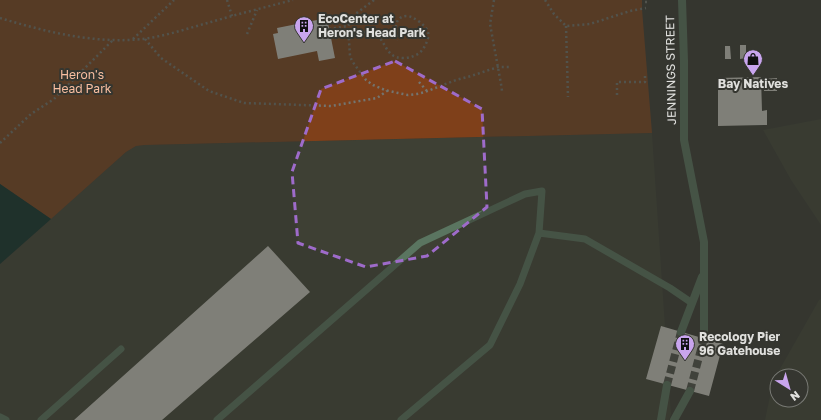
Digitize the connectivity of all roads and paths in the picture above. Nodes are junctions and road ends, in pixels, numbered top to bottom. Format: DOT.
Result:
graph roads {
  1 [pos="174,0"];
  2 [pos="227,0"];
  3 [pos="293,0"];
  4 [pos="374,0"];
  5 [pos="494,0"];
  6 [pos="545,0"];
  7 [pos="682,0"];
  8 [pos="646,8"];
  9 [pos="258,10"];
  10 [pos="232,16"];
  11 [pos="0,18"];
  12 [pos="348,26"];
  13 [pos="566,26"];
  14 [pos="330,29"];
  15 [pos="247,34"];
  16 [pos="349,38"];
  17 [pos="145,39"];
  18 [pos="113,40"];
  19 [pos="133,40"];
  20 [pos="398,40"];
  21 [pos="511,66"];
  22 [pos="498,67"];
  23 [pos="645,74"];
  24 [pos="419,82"];
  25 [pos="387,91"];
  26 [pos="427,91"];
  27 [pos="502,91"];
  28 [pos="617,95"];
  29 [pos="568,97"];
  30 [pos="0,143"];
  31 [pos="539,233"];
  32 [pos="704,272"];
  33 [pos="692,303"];
  34 [pos="681,332"];
  35 [pos="704,338"];
  36 [pos="121,349"];
  37 [pos="667,385"];
  38 [pos="690,391"];
  39 [pos="0,417"];
  40 [pos="6,420"];
  41 [pos="41,420"];
  42 [pos="216,420"];
  43 [pos="401,420"];
  44 [pos="661,420"];
  45 [pos="674,420"];
  1 -- 19 [label="path"];
  2 -- 10 [label="path"];
  3 -- 9 [label="path"];
  4 -- 12 [label="path"];
  5 -- 22 [label="path"];
  6 -- 13 [label="path"];
  7 -- 32 [label="street, JENNINGS STREET"];
  8 -- 13 [label="path"];
  9 -- 10 [label="path"];
  9 -- 15 [label="path"];
  10 -- 17 [label="path"];
  11 -- 18 [label="path"];
  12 -- 14 [label="path"];
  12 -- 16 [label="path"];
  13 -- 29 [label="path"];
  16 -- 20 [label="path"];
  16 -- 25 [label="path"];
  17 -- 19 [label="path"];
  17 -- 25 [label="path"];
  18 -- 19 [label="path"];
  18 -- 30 [label="path"];
  21 -- 22 [label="path"];
  22 -- 26 [label="path"];
  22 -- 27 [label="path"];
  23 -- 28 [label="path"];
  24 -- 26 [label="path"];
  25 -- 26 [label="path"];
  31 -- 33 [label="lane"];
  31 -- 42 [label="lane"];
  31 -- 43 [label="lane"];
  32 -- 33 [label="street"];
  32 -- 35 [label="street, JENNINGS STREET"];
  33 -- 34 [label="street"];
  36 -- 41 [label="lane"];
  37 -- 44 [label="street"];
  38 -- 45 [label="street"];
  39 -- 40 [label="lane"];
}
